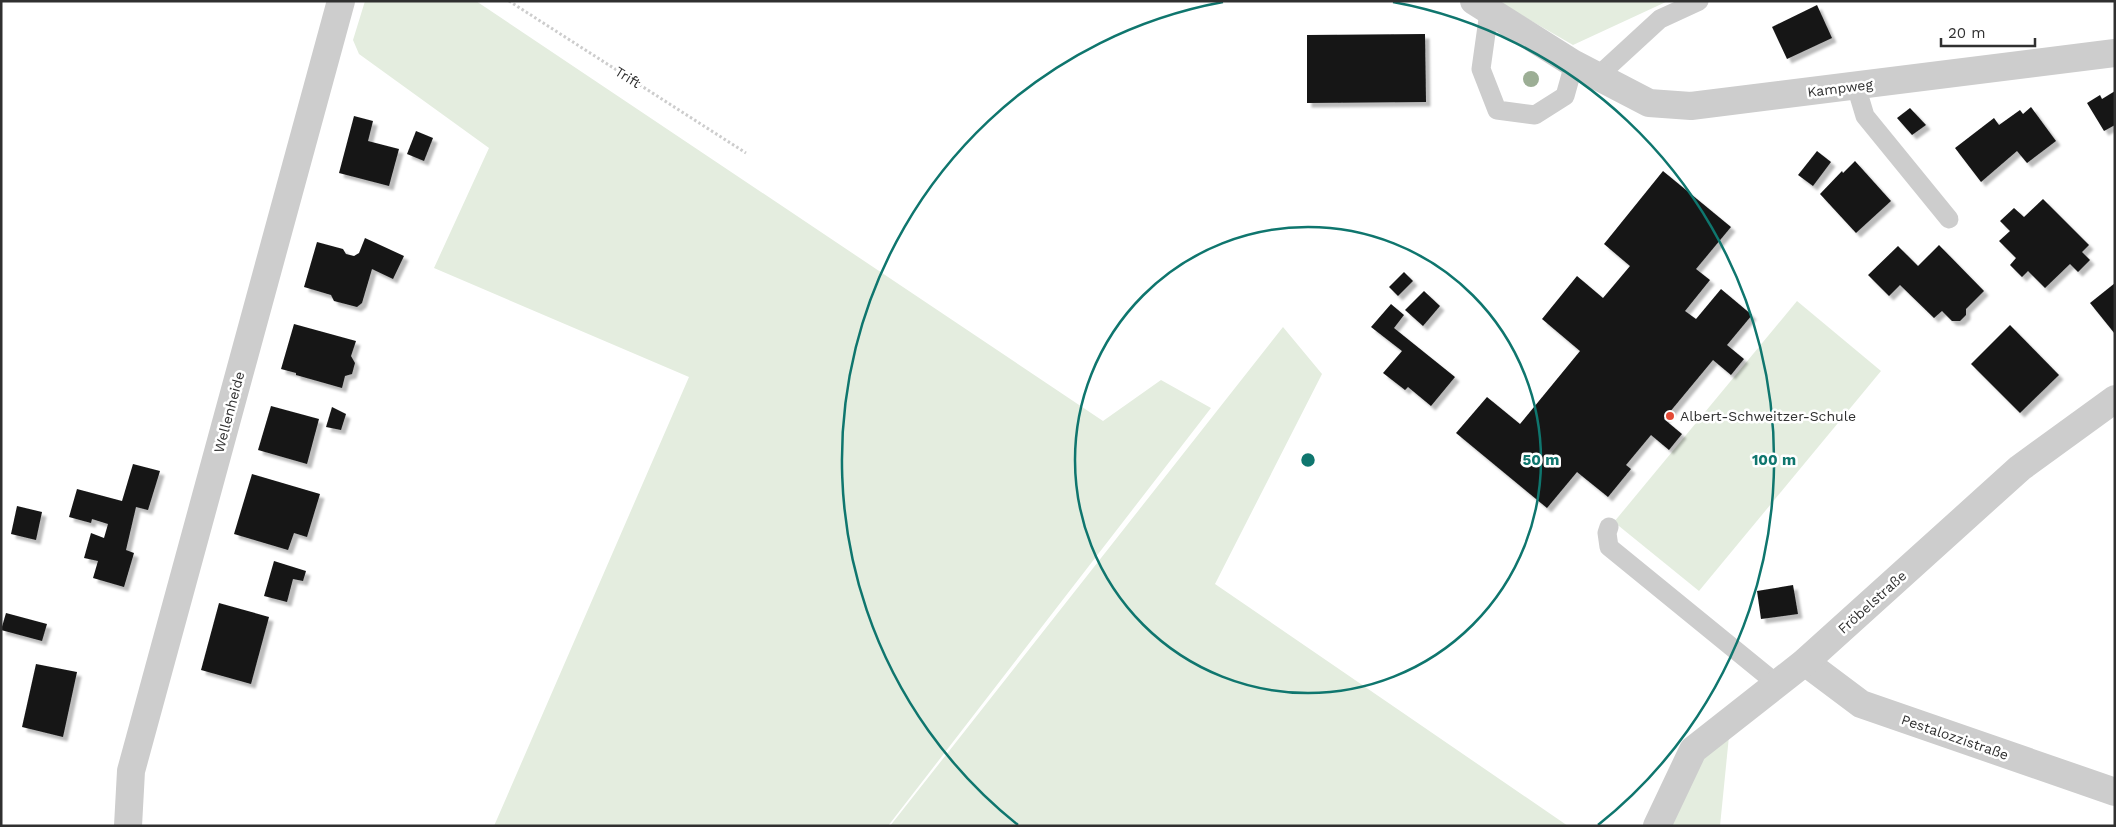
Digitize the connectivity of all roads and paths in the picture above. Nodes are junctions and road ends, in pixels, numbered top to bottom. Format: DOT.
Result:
graph roads {
  1 [pos="341,1"];
  2 [pos="509,1"];
  3 [pos="1699,1"];
  4 [pos="1482,6"];
  5 [pos="2115,53"];
  6 [pos="1574,64"];
  7 [pos="1598,76"];
  8 [pos="1856,86"];
  9 [pos="746,153"];
  10 [pos="1949,219"];
  11 [pos="2115,399"];
  12 [pos="1609,527"];
  13 [pos="1805,662"];
  14 [pos="1777,684"];
  15 [pos="2115,792"];
  16 [pos="128,826"];
  17 [pos="1657,826"];
  1 -- 16 [label="street, Wellenheide"];
  2 -- 9 [label="path, Trift"];
  3 -- 7 [label="lane"];
  4 -- 6 [label="street, Kampweg"];
  4 -- 6 [label="lane, Kampweg"];
  5 -- 8 [label="street, Kampweg"];
  6 -- 7 [label="street, Kampweg"];
  7 -- 8 [label="street, Kampweg"];
  8 -- 10 [label="lane"];
  11 -- 13 [label="street, Fröbelstraße"];
  12 -- 14 [label="lane"];
  13 -- 14 [label="street, Fröbelstraße"];
  13 -- 15 [label="street, Pestalozzistraße"];
  14 -- 17 [label="street, Fröbelstraße"];
}
